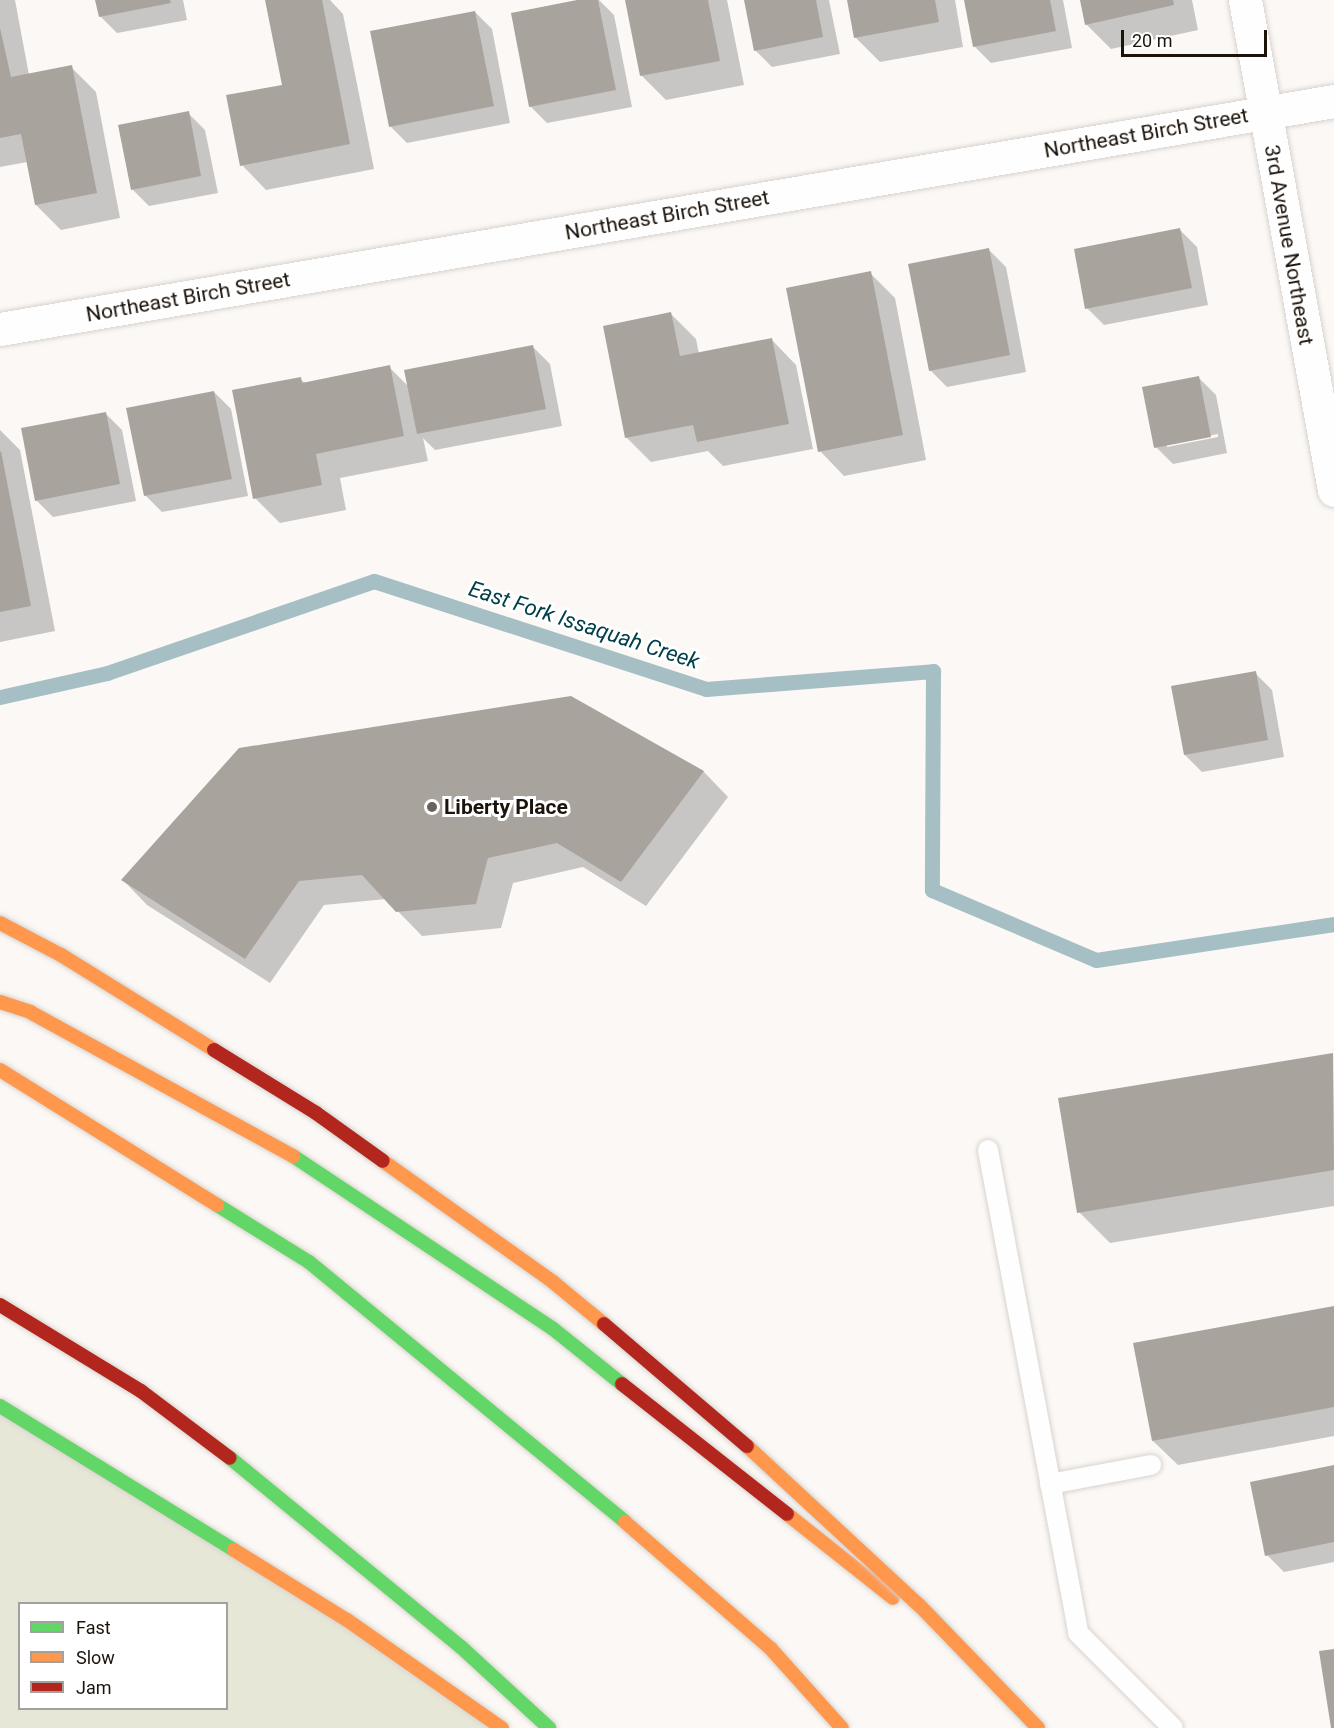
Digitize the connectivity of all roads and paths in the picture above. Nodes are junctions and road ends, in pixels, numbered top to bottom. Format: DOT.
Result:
graph roads {
  1 [pos="1245,0"];
  2 [pos="1334,101"];
  3 [pos="1265,113"];
  4 [pos="0,329"];
  5 [pos="1334,490"];
  6 [pos="0,923"];
  7 [pos="0,1002"];
  8 [pos="0,1070"];
  9 [pos="988,1150"];
  10 [pos="0,1305"];
  11 [pos="0,1406"];
  12 [pos="1151,1465"];
  13 [pos="1050,1484"];
  14 [pos="502,1728"];
  15 [pos="549,1728"];
  16 [pos="842,1728"];
  17 [pos="1039,1728"];
  18 [pos="1173,1728"];
  1 -- 3 [label="street, 3rd Avenue Northeast"];
  2 -- 3 [label="street, Northeast Birch Street"];
  3 -- 4 [label="street, Northeast Birch Street"];
  3 -- 5 [label="street, 3rd Avenue Northeast"];
  6 -- 17 [label="highway, bridge"];
  7 -- 17 [label="highway"];
  8 -- 16 [label="highway"];
  9 -- 13 [label="lane"];
  10 -- 15 [label="highway"];
  11 -- 14 [label="highway"];
  12 -- 13 [label="lane"];
  13 -- 18 [label="lane"];
}
